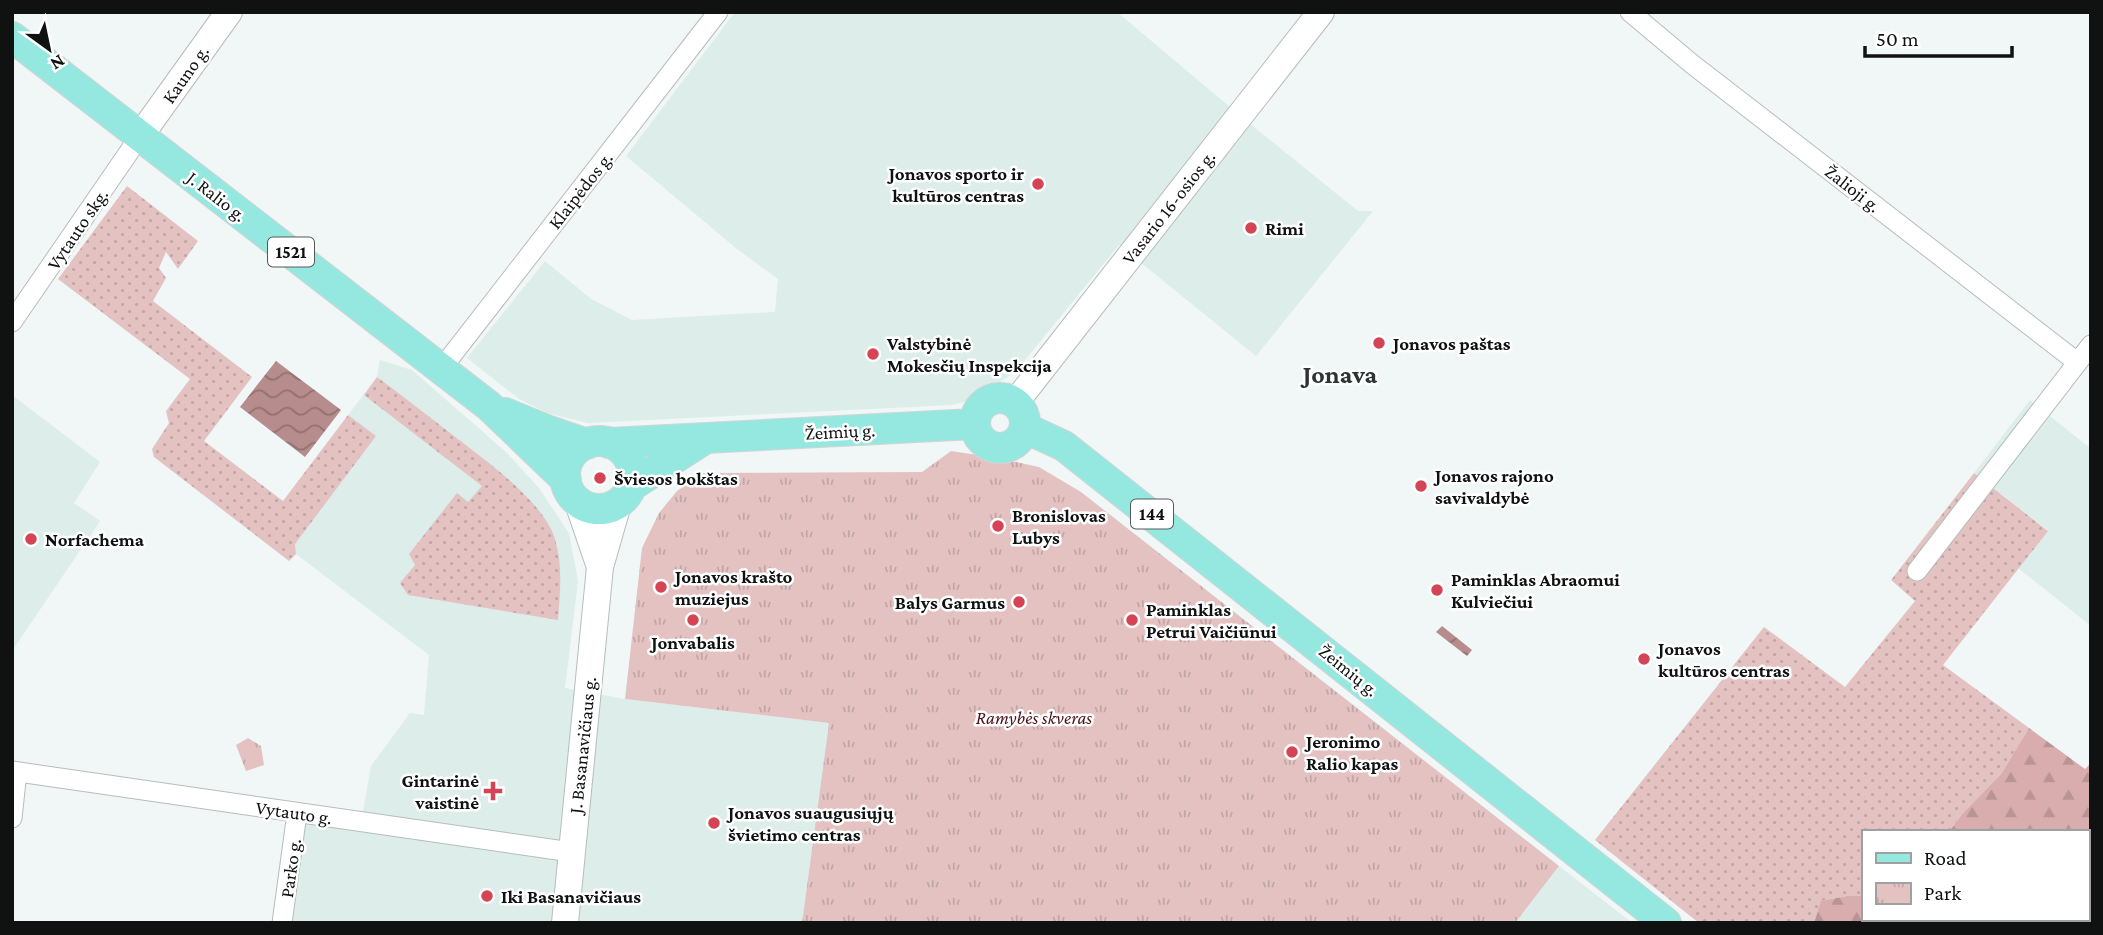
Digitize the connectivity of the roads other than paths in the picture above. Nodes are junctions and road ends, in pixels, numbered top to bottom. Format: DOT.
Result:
graph roads {
  1 [pos="229,12"];
  2 [pos="718,12"];
  3 [pos="1321,12"];
  4 [pos="1630,12"];
  5 [pos="12,37"];
  6 [pos="140,136"];
  7 [pos="12,323"];
  8 [pos="2091,345"];
  9 [pos="2077,362"];
  10 [pos="442,368"];
  11 [pos="489,406"];
  12 [pos="1020,416"];
  13 [pos="974,424"];
  14 [pos="706,438"];
  15 [pos="598,443"];
  16 [pos="571,490"];
  17 [pos="625,495"];
  18 [pos="600,568"];
  19 [pos="1917,570"];
  20 [pos="14,770"];
  21 [pos="297,813"];
  22 [pos="12,818"];
  23 [pos="571,852"];
  24 [pos="1661,921"];
  25 [pos="282,923"];
  26 [pos="565,923"];
  1 -- 6 [label="main road, Kauno g."];
  2 -- 10 [label="street, Klaipėdos g."];
  3 -- 12 [label="main road, Vasario 16-osios g."];
  4 -- 9 [label="street, Žalioji g."];
  5 -- 6 [label="main road, J. Ralio g. / 1521"];
  6 -- 7 [label="street, Vytauto skg."];
  6 -- 10 [label="main road, J. Ralio g. / 1521"];
  8 -- 9 [label="street"];
  9 -- 19 [label="street"];
  10 -- 11 [label="main road, J. Ralio g. / 1521"];
  11 -- 15 [label="main road, J. Ralio g. / 1521"];
  11 -- 16 [label="main road, J. Ralio g. / 1521"];
  12 -- 13 [label="main road, 144"];
  12 -- 13 [label="main road"];
  12 -- 24 [label="main road, Žeimių g. / 144"];
  13 -- 14 [label="main road, Žeimių g."];
  14 -- 15 [label="main road, Žeimių g."];
  14 -- 17 [label="main road, Žeimių g."];
  15 -- 16 [label="main road"];
  15 -- 17 [label="main road"];
  16 -- 17 [label="main road"];
  16 -- 18 [label="main road, J. Basanavičiaus g. / 1521"];
  17 -- 18 [label="main road, J. Basanavičiaus g. / 1521"];
  18 -- 23 [label="main road, J. Basanavičiaus g. / 1521"];
  20 -- 21 [label="street, Vytauto g."];
  20 -- 22 [label="street"];
  21 -- 23 [label="street, Vytauto g."];
  21 -- 25 [label="street, Parko g."];
  23 -- 26 [label="main road, J. Basanavičiaus g. / 1521"];
}
